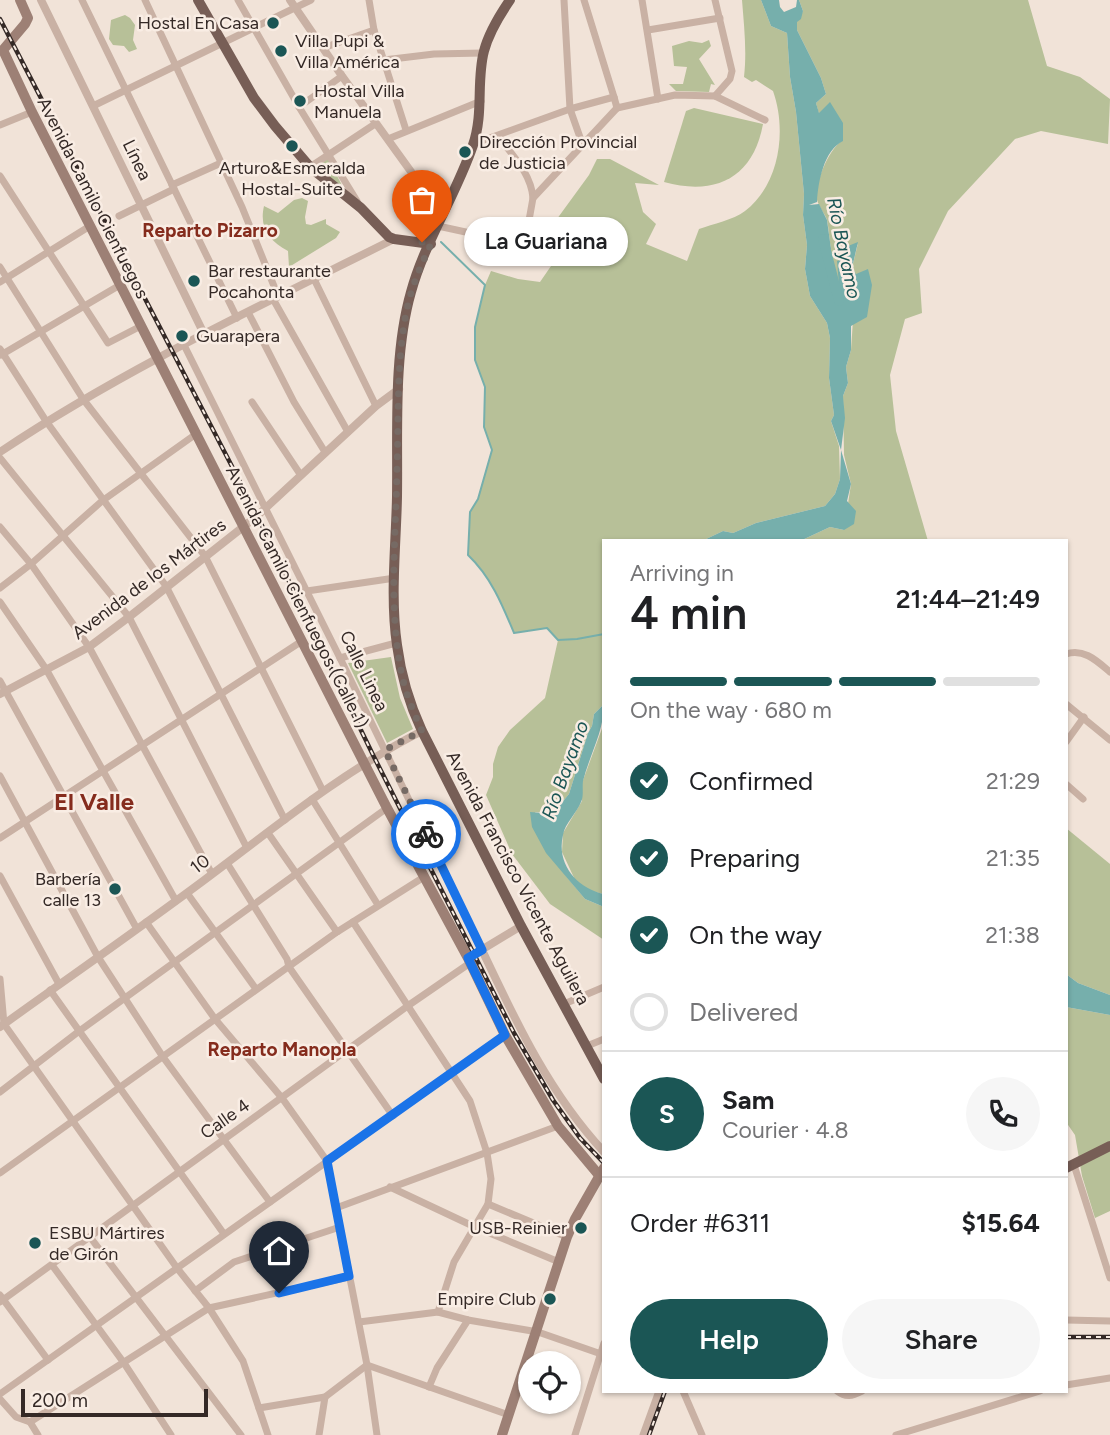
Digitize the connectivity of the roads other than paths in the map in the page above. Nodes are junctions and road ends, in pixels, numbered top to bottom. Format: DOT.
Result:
graph roads {
  1 [pos="20,0"];
  2 [pos="40,0"];
  3 [pos="82,0"];
  4 [pos="145,0"];
  5 [pos="198,0"];
  6 [pos="238,0"];
  7 [pos="311,0"];
  8 [pos="369,0"];
  9 [pos="510,0"];
  10 [pos="565,0"];
  11 [pos="584,0"];
  12 [pos="642,0"];
  13 [pos="715,0"];
  14 [pos="292,4"];
  15 [pos="720,18"];
  16 [pos="253,28"];
  17 [pos="374,30"];
  18 [pos="648,30"];
  19 [pos="223,44"];
  20 [pos="323,48"];
  21 [pos="1,49"];
  22 [pos="483,52"];
  23 [pos="384,60"];
  24 [pos="177,66"];
  25 [pos="342,76"];
  26 [pos="126,91"];
  27 [pos="715,96"];
  28 [pos="614,97"];
  29 [pos="658,99"];
  30 [pos="481,101"];
  31 [pos="93,106"];
  32 [pos="299,107"];
  33 [pos="617,108"];
  34 [pos="570,109"];
  35 [pos="32,112"];
  36 [pos="765,120"];
  37 [pos="375,124"];
  38 [pos="0,125"];
  39 [pos="406,130"];
  40 [pos="498,136"];
  41 [pos="388,139"];
  42 [pos="582,143"];
  43 [pos="474,144"];
  44 [pos="328,155"];
  45 [pos="221,163"];
  46 [pos="310,167"];
  47 [pos="1,179"];
  48 [pos="173,187"];
  49 [pos="533,198"];
  50 [pos="142,205"];
  51 [pos="361,208"];
  52 [pos="119,216"];
  53 [pos="441,221"];
  54 [pos="90,226"];
  55 [pos="394,239"];
  56 [pos="431,244"];
  57 [pos="48,251"];
  58 [pos="0,267"];
  59 [pos="4,279"];
  60 [pos="314,279"];
  61 [pos="120,285"];
  62 [pos="275,298"];
  63 [pos="84,306"];
  64 [pos="248,312"];
  65 [pos="237,318"];
  66 [pos="141,326"];
  67 [pos="41,331"];
  68 [pos="204,334"];
  69 [pos="184,345"];
  70 [pos="1,353"];
  71 [pos="158,358"];
  72 [pos="399,389"];
  73 [pos="83,398"];
  74 [pos="252,402"];
  75 [pos="376,405"];
  76 [pos="46,421"];
  77 [pos="348,432"];
  78 [pos="196,434"];
  79 [pos="0,452"];
  80 [pos="325,452"];
  81 [pos="0,458"];
  82 [pos="140,473"];
  83 [pos="300,474"];
  84 [pos="102,501"];
  85 [pos="265,508"];
  86 [pos="243,526"];
  87 [pos="0,527"];
  88 [pos="63,536"];
  89 [pos="205,556"];
  90 [pos="31,564"];
  91 [pos="395,578"];
  92 [pos="166,586"];
  93 [pos="0,588"];
  94 [pos="307,591"];
  95 [pos="0,602"];
  96 [pos="129,617"];
  97 [pos="302,641"];
  98 [pos="396,643"];
  99 [pos="89,647"];
  100 [pos="1068,654"];
  101 [pos="341,659"];
  102 [pos="260,668"];
  103 [pos="46,669"];
  104 [pos="1110,672"];
  105 [pos="0,681"];
  106 [pos="3,692"];
  107 [pos="221,693"];
  108 [pos="1068,705"];
  109 [pos="1084,717"];
  110 [pos="182,718"];
  111 [pos="422,731"];
  112 [pos="1068,739"];
  113 [pos="1110,740"];
  114 [pos="142,744"];
  115 [pos="385,750"];
  116 [pos="364,763"];
  117 [pos="104,771"];
  118 [pos="0,776"];
  119 [pos="1068,786"];
  120 [pos="323,791"];
  121 [pos="65,797"];
  122 [pos="312,799"];
  123 [pos="1083,799"];
  124 [pos="387,808"];
  125 [pos="285,820"];
  126 [pos="26,822"];
  127 [pos="268,832"];
  128 [pos="0,838"];
  129 [pos="339,842"];
  130 [pos="247,848"];
  131 [pos="226,863"];
  132 [pos="298,873"];
  133 [pos="212,874"];
  134 [pos="0,876"];
  135 [pos="424,877"];
  136 [pos="187,893"];
  137 [pos="176,901"];
  138 [pos="254,904"];
  139 [pos="378,905"];
  140 [pos="146,922"];
  141 [pos="353,922"];
  142 [pos="521,926"];
  143 [pos="137,929"];
  144 [pos="337,932"];
  145 [pos="216,933"];
  146 [pos="482,950"];
  147 [pos="98,957"];
  148 [pos="469,960"];
  149 [pos="176,963"];
  150 [pos="289,967"];
  151 [pos="0,979"];
  152 [pos="59,984"];
  153 [pos="602,988"];
  154 [pos="256,989"];
  155 [pos="50,990"];
  156 [pos="125,999"];
  157 [pos="564,1004"];
  158 [pos="408,1005"];
  159 [pos="215,1019"];
  160 [pos="2,1025"];
  161 [pos="78,1032"];
  162 [pos="505,1035"];
  163 [pos="602,1040"];
  164 [pos="587,1046"];
  165 [pos="346,1051"];
  166 [pos="163,1057"];
  167 [pos="35,1065"];
  168 [pos="453,1073"];
  169 [pos="602,1075"];
  170 [pos="120,1090"];
  171 [pos="0,1092"];
  172 [pos="282,1098"];
  173 [pos="393,1116"];
  174 [pos="75,1121"];
  175 [pos="558,1126"];
  176 [pos="223,1139"];
  177 [pos="1110,1146"];
  178 [pos="602,1150"];
  179 [pos="487,1153"];
  180 [pos="327,1161"];
  181 [pos="1070,1166"];
  182 [pos="179,1172"];
  183 [pos="0,1174"];
  184 [pos="602,1175"];
  185 [pos="390,1187"];
  186 [pos="270,1202"];
  187 [pos="133,1204"];
  188 [pos="488,1204"];
  189 [pos="336,1208"];
  190 [pos="340,1227"];
  191 [pos="475,1227"];
  192 [pos="223,1234"];
  193 [pos="90,1237"];
  194 [pos="568,1237"];
  195 [pos="559,1262"];
  196 [pos="52,1265"];
  197 [pos="177,1268"];
  198 [pos="349,1276"];
  199 [pos="1110,1278"];
  200 [pos="195,1291"];
  201 [pos="136,1298"];
  202 [pos="1,1299"];
  203 [pos="209,1308"];
  204 [pos="438,1312"];
  205 [pos="468,1320"];
  206 [pos="1068,1320"];
  207 [pos="1110,1321"];
  208 [pos="359,1322"];
  209 [pos="95,1326"];
  210 [pos="538,1332"];
  211 [pos="165,1336"];
  212 [pos="602,1355"];
  213 [pos="48,1360"];
  214 [pos="124,1363"];
  215 [pos="367,1365"];
  216 [pos="1110,1378"];
  217 [pos="1068,1385"];
  218 [pos="429,1387"];
  219 [pos="658,1393"];
  220 [pos="684,1393"];
  221 [pos="840,1393"];
  222 [pos="858,1393"];
  223 [pos="1033,1393"];
  224 [pos="0,1396"];
  225 [pos="325,1397"];
  226 [pos="259,1408"];
  227 [pos="509,1415"];
  228 [pos="30,1422"];
  229 [pos="35,1434"];
  230 [pos="171,1435"];
  231 [pos="241,1435"];
  232 [pos="268,1435"];
  233 [pos="319,1435"];
  234 [pos="377,1435"];
  235 [pos="502,1435"];
  236 [pos="575,1435"];
  237 [pos="643,1435"];
  238 [pos="702,1435"];
  239 [pos="896,1435"];
  1 -- 21 [label="main road"];
  2 -- 31 [label="street, Línea"];
  3 -- 26 [label="street"];
  4 -- 24 [label="street"];
  5 -- 19 [label="main road"];
  6 -- 16 [label="street"];
  7 -- 14 [label="street"];
  8 -- 17 [label="street"];
  9 -- 22 [label="main road, Avenida Francisco Vicente Aguilera"];
  10 -- 34 [label="street"];
  11 -- 28 [label="street"];
  12 -- 18 [label="street"];
  13 -- 15 [label="street"];
  14 -- 16 [label="street"];
  14 -- 20 [label="street"];
  15 -- 18 [label="street"];
  15 -- 27 [label="street"];
  16 -- 19 [label="street"];
  16 -- 32 [label="street"];
  17 -- 20 [label="street"];
  17 -- 23 [label="street"];
  18 -- 29 [label="street"];
  19 -- 24 [label="street"];
  19 -- 46 [label="main road"];
  20 -- 25 [label="street"];
  21 -- 35 [label="main road, Avenida Camilo Cienfuegos"];
  22 -- 23 [label="street"];
  22 -- 30 [label="main road, Avenida Francisco Vicente Aguilera"];
  23 -- 39 [label="street"];
  24 -- 26 [label="street"];
  24 -- 45 [label="street"];
  25 -- 32 [label="street"];
  25 -- 37 [label="street"];
  26 -- 31 [label="street"];
  26 -- 48 [label="street"];
  27 -- 29 [label="street"];
  27 -- 36 [label="street"];
  28 -- 33 [label="street"];
  28 -- 34 [label="street"];
  29 -- 33 [label="street"];
  30 -- 39 [label="street"];
  30 -- 43 [label="main road, Avenida Francisco Vicente Aguilera"];
  31 -- 50 [label="street, Línea"];
  32 -- 44 [label="street"];
  33 -- 42 [label="street"];
  34 -- 40 [label="street"];
  34 -- 42 [label="street"];
  35 -- 38 [label="street"];
  35 -- 54 [label="main road, Avenida Camilo Cienfuegos"];
  37 -- 41 [label="street"];
  37 -- 44 [label="street"];
  39 -- 41 [label="street"];
  40 -- 43 [label="street"];
  40 -- 49 [label="street"];
  41 -- 53 [label="street"];
  42 -- 49 [label="street"];
  43 -- 53 [label="main road, Avenida Francisco Vicente Aguilera"];
  44 -- 46 [label="street"];
  44 -- 51 [label="street"];
  45 -- 48 [label="street"];
  45 -- 62 [label="street"];
  46 -- 51 [label="main road"];
  47 -- 57 [label="street"];
  48 -- 50 [label="street"];
  48 -- 65 [label="street"];
  49 -- 53 [label="street"];
  50 -- 52 [label="street"];
  50 -- 68 [label="street, Línea"];
  51 -- 55 [label="main road"];
  53 -- 56 [label="main road, Avenida Francisco Vicente Aguilera"];
  54 -- 57 [label="street"];
  54 -- 61 [label="main road, Avenida Camilo Cienfuegos"];
  55 -- 56 [label="main road"];
  55 -- 60 [label="street"];
  56 -- 72 [label="main road, Avenida Francisco Vicente Aguilera"];
  57 -- 59 [label="street"];
  57 -- 63 [label="street"];
  58 -- 59 [label="street"];
  59 -- 67 [label="street"];
  60 -- 62 [label="street"];
  60 -- 75 [label="street"];
  61 -- 63 [label="street"];
  61 -- 66 [label="main road, Avenida Camilo Cienfuegos"];
  62 -- 64 [label="street"];
  62 -- 77 [label="street"];
  63 -- 66 [label="street"];
  63 -- 67 [label="street"];
  64 -- 65 [label="street"];
  64 -- 80 [label="street"];
  65 -- 68 [label="street"];
  66 -- 71 [label="main road, Avenida Camilo Cienfuegos"];
  67 -- 70 [label="street"];
  67 -- 73 [label="street"];
  68 -- 69 [label="street"];
  69 -- 71 [label="street"];
  69 -- 85 [label="street, Calle Linea"];
  70 -- 76 [label="street"];
  71 -- 73 [label="street"];
  71 -- 78 [label="main road, Avenida Camilo Cienfuegos (Calle 1)"];
  72 -- 75 [label="street, Avenida de los Mártires"];
  72 -- 91 [label="main road, Avenida Francisco Vicente Aguilera"];
  73 -- 76 [label="street"];
  73 -- 82 [label="street"];
  74 -- 83 [label="street"];
  75 -- 77 [label="street, Avenida de los Mártires"];
  76 -- 79 [label="street"];
  76 -- 84 [label="street"];
  77 -- 80 [label="street, Avenida de los Mártires"];
  78 -- 82 [label="street"];
  78 -- 86 [label="main road, Avenida Camilo Cienfuegos (Calle 1)"];
  80 -- 83 [label="street, Avenida de los Mártires"];
  81 -- 88 [label="street"];
  82 -- 84 [label="street"];
  82 -- 89 [label="street"];
  83 -- 85 [label="street, Avenida de los Mártires"];
  84 -- 88 [label="street"];
  84 -- 92 [label="street"];
  85 -- 86 [label="street, Avenida de los Mártires"];
  85 -- 94 [label="street, Calle Linea"];
  86 -- 89 [label="street, Avenida de los Mártires"];
  86 -- 97 [label="main road, Avenida Camilo Cienfuegos (Calle 1)"];
  87 -- 90 [label="street"];
  88 -- 90 [label="street"];
  88 -- 96 [label="street"];
  89 -- 92 [label="street, Avenida de los Mártires"];
  89 -- 102 [label="street"];
  90 -- 93 [label="street"];
  90 -- 99 [label="street"];
  91 -- 94 [label="street"];
  91 -- 98 [label="main road, Avenida Francisco Vicente Aguilera"];
  92 -- 96 [label="street, Avenida de los Mártires"];
  92 -- 107 [label="street"];
  94 -- 101 [label="street, Calle Linea"];
  95 -- 103 [label="street"];
  96 -- 99 [label="street, Avenida de los Mártires"];
  96 -- 110 [label="street"];
  97 -- 102 [label="street"];
  97 -- 116 [label="main road, Avenida Camilo Cienfuegos (Calle 1)"];
  98 -- 101 [label="street"];
  98 -- 111 [label="main road, Avenida Francisco Vicente Aguilera"];
  99 -- 103 [label="street, Avenida de los Mártires"];
  99 -- 114 [label="street"];
  100 -- 104 [label="street"];
  101 -- 115 [label="street, Calle Linea"];
  102 -- 107 [label="street"];
  102 -- 120 [label="street"];
  103 -- 106 [label="street, Avenida de los Mártires"];
  103 -- 117 [label="street"];
  105 -- 106 [label="street"];
  106 -- 121 [label="street"];
  107 -- 110 [label="street"];
  107 -- 125 [label="street"];
  108 -- 109 [label="street"];
  109 -- 112 [label="street"];
  109 -- 113 [label="street"];
  110 -- 114 [label="street"];
  110 -- 130 [label="street"];
  111 -- 115 [label="street, 10"];
  111 -- 142 [label="main road, Avenida Francisco Vicente Aguilera"];
  114 -- 117 [label="street"];
  114 -- 133 [label="street"];
  115 -- 116 [label="street, 10"];
  115 -- 146 [label="street, Calle Linea"];
  116 -- 120 [label="street, 10"];
  116 -- 124 [label="main road, Avenida Camilo Cienfuegos (Calle 1)"];
  117 -- 121 [label="street"];
  117 -- 137 [label="street"];
  118 -- 126 [label="street"];
  119 -- 123 [label="street"];
  120 -- 122 [label="street, 10"];
  121 -- 126 [label="street"];
  121 -- 143 [label="street"];
  122 -- 125 [label="street, 10"];
  122 -- 129 [label="street"];
  124 -- 129 [label="street"];
  124 -- 135 [label="main road, Avenida Camilo Cienfuegos (Calle 1)"];
  125 -- 127 [label="street, 10"];
  126 -- 128 [label="street"];
  126 -- 147 [label="street"];
  127 -- 130 [label="street, 10"];
  127 -- 132 [label="street"];
  129 -- 132 [label="street"];
  129 -- 139 [label="street"];
  130 -- 131 [label="street, 10"];
  131 -- 133 [label="street, 10"];
  131 -- 138 [label="street"];
  132 -- 138 [label="street"];
  132 -- 144 [label="street"];
  133 -- 136 [label="street, 10"];
  134 -- 152 [label="street"];
  135 -- 139 [label="street"];
  135 -- 148 [label="main road, Avenida Camilo Cienfuegos (Calle 1)"];
  136 -- 137 [label="street, 10"];
  136 -- 145 [label="street"];
  137 -- 140 [label="street, 10"];
  138 -- 145 [label="street"];
  138 -- 150 [label="street"];
  139 -- 141 [label="street"];
  140 -- 143 [label="street, 10"];
  140 -- 149 [label="street"];
  141 -- 144 [label="street"];
  141 -- 158 [label="street"];
  142 -- 146 [label="street, Calle 4"];
  142 -- 157 [label="main road, Avenida Francisco Vicente Aguilera"];
  143 -- 147 [label="street, 10"];
  144 -- 150 [label="street"];
  145 -- 149 [label="street"];
  145 -- 154 [label="street"];
  146 -- 148 [label="street, Calle 4"];
  146 -- 178 [label="street, Calle Linea"];
  147 -- 152 [label="street, 10"];
  147 -- 156 [label="street"];
  148 -- 158 [label="street, Calle 4"];
  148 -- 162 [label="main road, Avenida Camilo Cienfuegos (Calle 1)"];
  149 -- 156 [label="street"];
  149 -- 159 [label="street"];
  150 -- 154 [label="street"];
  150 -- 165 [label="street"];
  151 -- 160 [label="street"];
  152 -- 155 [label="street, 10"];
  153 -- 157 [label="street"];
  154 -- 159 [label="street"];
  155 -- 160 [label="street, 10"];
  155 -- 161 [label="street"];
  156 -- 161 [label="street"];
  156 -- 166 [label="street"];
  157 -- 164 [label="main road, Avenida Francisco Vicente Aguilera"];
  158 -- 165 [label="street, Calle 4"];
  158 -- 168 [label="street"];
  159 -- 166 [label="street"];
  159 -- 172 [label="street"];
  160 -- 167 [label="street"];
  161 -- 167 [label="street"];
  161 -- 170 [label="street"];
  162 -- 168 [label="street"];
  162 -- 175 [label="main road, Avenida Camilo Cienfuegos (Calle 1)"];
  163 -- 164 [label="street"];
  164 -- 169 [label="main road, Avenida Francisco Vicente Aguilera"];
  165 -- 172 [label="street, Calle 4"];
  165 -- 173 [label="street"];
  166 -- 170 [label="street"];
  166 -- 176 [label="street"];
  167 -- 171 [label="street"];
  167 -- 174 [label="street"];
  168 -- 173 [label="street"];
  168 -- 179 [label="street"];
  170 -- 174 [label="street"];
  170 -- 182 [label="street"];
  172 -- 176 [label="street, Calle 4"];
  172 -- 180 [label="street"];
  173 -- 180 [label="street"];
  174 -- 183 [label="street"];
  174 -- 187 [label="street"];
  175 -- 179 [label="street"];
  175 -- 184 [label="main road, Avenida Camilo Cienfuegos (Calle 1)"];
  176 -- 182 [label="street, Calle 4"];
  176 -- 186 [label="street"];
  177 -- 181 [label="main road"];
  179 -- 185 [label="street"];
  179 -- 188 [label="street"];
  180 -- 186 [label="street"];
  180 -- 189 [label="street"];
  181 -- 199 [label="street"];
  182 -- 187 [label="street, Calle 4"];
  182 -- 192 [label="street"];
  184 -- 194 [label="main road"];
  185 -- 189 [label="street"];
  185 -- 191 [label="street"];
  186 -- 192 [label="street"];
  187 -- 193 [label="street, Calle 4"];
  187 -- 197 [label="street"];
  188 -- 191 [label="street"];
  188 -- 194 [label="street"];
  189 -- 190 [label="street"];
  190 -- 198 [label="street"];
  190 -- 200 [label="street"];
  191 -- 195 [label="street"];
  191 -- 204 [label="street"];
  192 -- 197 [label="street"];
  193 -- 196 [label="street, Calle 4"];
  193 -- 201 [label="street"];
  194 -- 195 [label="main road"];
  195 -- 210 [label="main road"];
  196 -- 202 [label="street, Calle 4"];
  196 -- 209 [label="street"];
  197 -- 200 [label="street"];
  197 -- 201 [label="street"];
  198 -- 203 [label="street"];
  198 -- 208 [label="street"];
  200 -- 203 [label="street"];
  201 -- 209 [label="street"];
  201 -- 211 [label="street"];
  202 -- 213 [label="street"];
  203 -- 211 [label="street"];
  203 -- 226 [label="street"];
  204 -- 205 [label="street"];
  204 -- 208 [label="street"];
  205 -- 210 [label="street"];
  205 -- 218 [label="street"];
  206 -- 207 [label="street"];
  208 -- 215 [label="street"];
  209 -- 213 [label="street"];
  209 -- 214 [label="street"];
  210 -- 212 [label="street"];
  210 -- 227 [label="main road"];
  211 -- 214 [label="street"];
  211 -- 231 [label="street"];
  212 -- 236 [label="street"];
  213 -- 224 [label="street"];
  214 -- 228 [label="street"];
  214 -- 230 [label="street"];
  215 -- 218 [label="street"];
  215 -- 225 [label="street"];
  215 -- 234 [label="street"];
  216 -- 217 [label="street"];
  218 -- 227 [label="street"];
  219 -- 237 [label="street"];
  220 -- 238 [label="street"];
  221 -- 222 [label="street"];
  223 -- 239 [label="street"];
  224 -- 228 [label="street"];
  225 -- 226 [label="street"];
  225 -- 233 [label="street"];
  226 -- 232 [label="street"];
  227 -- 235 [label="main road"];
  228 -- 229 [label="street"];
}
